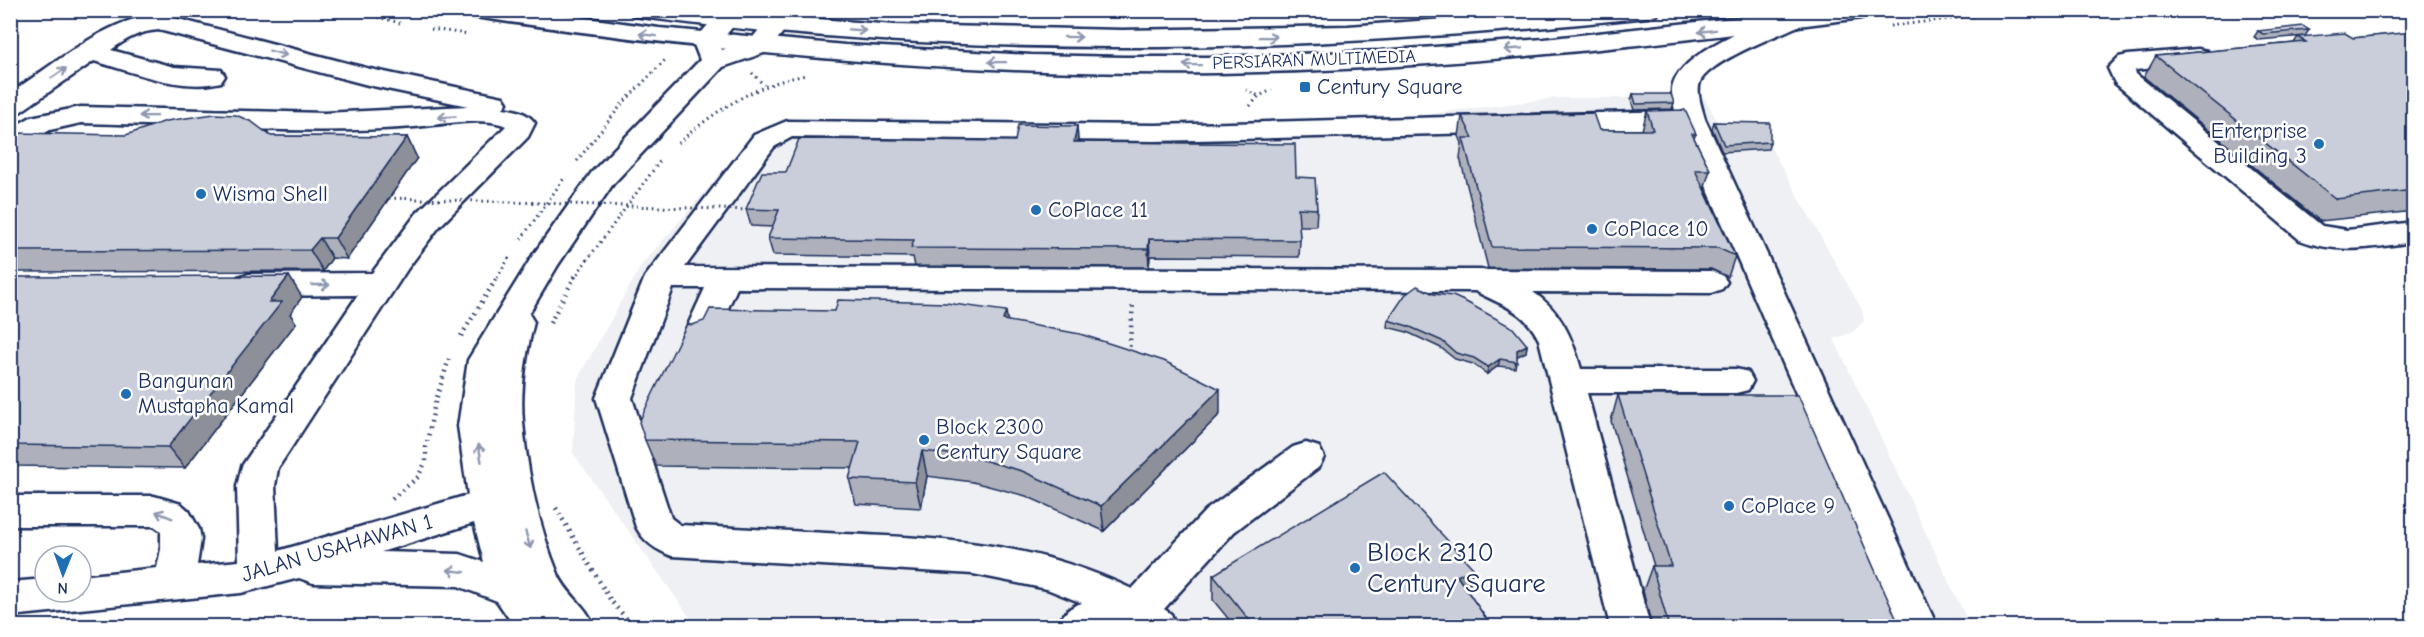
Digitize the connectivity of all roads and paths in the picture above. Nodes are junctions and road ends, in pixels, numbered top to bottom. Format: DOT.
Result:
graph roads {
  1 [pos="351,10"];
  2 [pos="475,10"];
  3 [pos="641,10"];
  4 [pos="1648,10"];
  5 [pos="1869,10"];
  6 [pos="732,15"];
  7 [pos="783,17"];
  8 [pos="1789,21"];
  9 [pos="400,23"];
  10 [pos="239,42"];
  11 [pos="758,46"];
  12 [pos="91,52"];
  13 [pos="710,52"];
  14 [pos="2223,54"];
  15 [pos="814,75"];
  16 [pos="212,76"];
  17 [pos="1238,88"];
  18 [pos="1259,96"];
  19 [pos="10,106"];
  20 [pos="179,116"];
  21 [pos="511,116"];
  22 [pos="1691,119"];
  23 [pos="968,131"];
  24 [pos="1155,133"];
  25 [pos="10,141"];
  26 [pos="670,149"];
  27 [pos="1012,153"];
  28 [pos="1083,153"];
  29 [pos="664,155"];
  30 [pos="389,198"];
  31 [pos="756,210"];
  32 [pos="2414,232"];
  33 [pos="661,277"];
  34 [pos="726,277"];
  35 [pos="1136,279"];
  36 [pos="1471,281"];
  37 [pos="1711,282"];
  38 [pos="381,284"];
  39 [pos="226,285"];
  40 [pos="547,329"];
  41 [pos="700,336"];
  42 [pos="1128,362"];
  43 [pos="1567,381"];
  44 [pos="1736,381"];
  45 [pos="1306,457"];
  46 [pos="519,504"];
  47 [pos="10,511"];
  48 [pos="272,569"];
  49 [pos="173,584"];
  50 [pos="511,589"];
  51 [pos="10,598"];
  52 [pos="1142,622"];
  53 [pos="536,627"];
  54 [pos="574,627"];
  55 [pos="633,627"];
  56 [pos="1078,627"];
  57 [pos="1630,627"];
  58 [pos="1917,627"];
  1 -- 9 [label="path"];
  13 -- 2 [label="main road, one-way"];
  3 -- 6 [label="main road, PERSIARAN MULTIMEDIA"];
  7 -- 4 [label="main road, PERSIARAN MULTIMEDIA, one-way"];
  5 -- 8 [label="main road, PERSIARAN MULTIMEDIA"];
  6 -- 7 [label="main road, PERSIARAN MULTIMEDIA"];
  6 -- 13 [label="main road"];
  7 -- 11 [label="main road"];
  8 -- 11 [label="main road, PERSIARAN MULTIMEDIA, one-way"];
  8 -- 22 [label="main road"];
  10 -- 12 [label="main road"];
  10 -- 16 [label="main road"];
  10 -- 21 [label="main road, one-way"];
  11 -- 13 [label="main road"];
  12 -- 16 [label="main road"];
  19 -- 12 [label="main road, one-way"];
  13 -- 46 [label="main road"];
  14 -- 32 [label="main road"];
  15 -- 26 [label="path"];
  16 -- 20 [label="main road"];
  17 -- 18 [label="path"];
  21 -- 20 [label="main road, one-way"];
  20 -- 25 [label="main road, one-way"];
  21 -- 38 [label="main road"];
  22 -- 24 [label="main road"];
  22 -- 58 [label="main road"];
  23 -- 24 [label="main road"];
  23 -- 27 [label="main road"];
  23 -- 33 [label="main road"];
  24 -- 28 [label="main road"];
  29 -- 40 [label="path"];
  30 -- 31 [label="path, bridge"];
  33 -- 34 [label="main road"];
  33 -- 52 [label="main road"];
  34 -- 35 [label="main road"];
  34 -- 41 [label="main road"];
  35 -- 36 [label="main road"];
  35 -- 42 [label="path"];
  36 -- 37 [label="main road"];
  36 -- 43 [label="main road"];
  39 -- 38 [label="main road, one-way"];
  38 -- 48 [label="main road"];
  43 -- 44 [label="main road"];
  43 -- 57 [label="main road"];
  45 -- 52 [label="main road"];
  46 -- 48 [label="main road, JALAN USAHAWAN 1"];
  46 -- 50 [label="main road"];
  46 -- 54 [label="main road, one-way"];
  46 -- 55 [label="path"];
  49 -- 47 [label="main road, one-way"];
  48 -- 49 [label="main road, JALAN USAHAWAN 1"];
  50 -- 48 [label="main road, one-way"];
  49 -- 51 [label="main road, JALAN USAHAWAN 1"];
  50 -- 53 [label="main road"];
  52 -- 56 [label="main road"];
}
